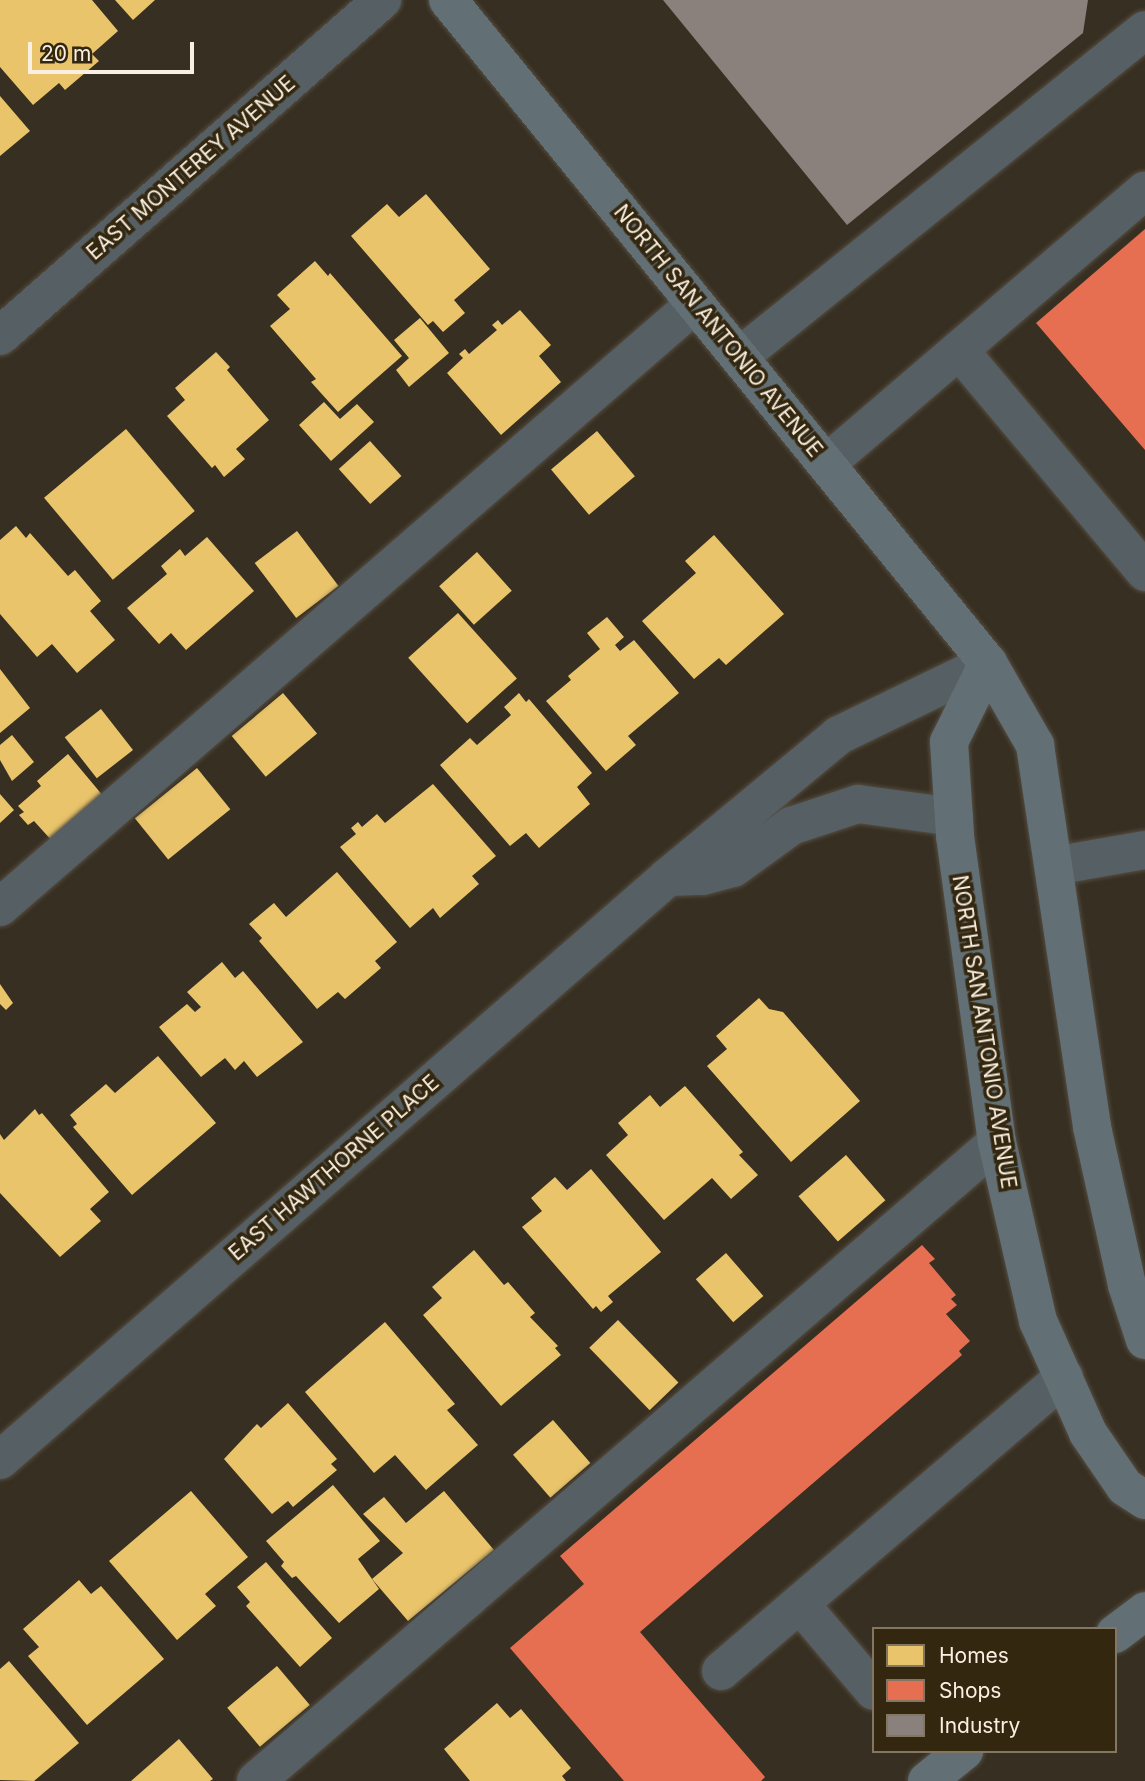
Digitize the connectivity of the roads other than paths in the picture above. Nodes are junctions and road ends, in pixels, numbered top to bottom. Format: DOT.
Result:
graph roads {
  1 [pos="382,0"];
  2 [pos="448,0"];
  3 [pos="1145,30"];
  4 [pos="1145,191"];
  5 [pos="695,304"];
  6 [pos="0,336"];
  7 [pos="959,350"];
  8 [pos="739,357"];
  9 [pos="826,464"];
  10 [pos="1145,572"];
  11 [pos="988,663"];
  12 [pos="954,817"];
  13 [pos="1145,850"];
  14 [pos="1054,866"];
  15 [pos="668,877"];
  16 [pos="0,907"];
  17 [pos="997,1142"];
  18 [pos="1145,1340"];
  19 [pos="1064,1377"];
  20 [pos="0,1460"];
  21 [pos="1145,1500"];
  22 [pos="800,1604"];
  23 [pos="1145,1611"];
  24 [pos="1117,1632"];
  25 [pos="721,1671"];
  26 [pos="872,1689"];
  27 [pos="256,1781"];
  1 -- 6 [label="street, EAST MONTEREY AVENUE"];
  2 -- 5 [label="main road, NORTH SAN ANTONIO AVENUE"];
  3 -- 8 [label="street"];
  4 -- 7 [label="street"];
  5 -- 8 [label="main road, NORTH SAN ANTONIO AVENUE"];
  5 -- 16 [label="street"];
  7 -- 9 [label="street"];
  7 -- 10 [label="street"];
  8 -- 9 [label="main road, NORTH SAN ANTONIO AVENUE"];
  9 -- 11 [label="main road, NORTH SAN ANTONIO AVENUE"];
  11 -- 12 [label="main road, NORTH SAN ANTONIO AVENUE"];
  11 -- 14 [label="main road, NORTH SAN ANTONIO AVENUE"];
  11 -- 15 [label="street, EAST HAWTHORNE PLACE"];
  12 -- 15 [label="street"];
  12 -- 17 [label="main road, NORTH SAN ANTONIO AVENUE"];
  13 -- 14 [label="street"];
  14 -- 18 [label="main road, NORTH SAN ANTONIO AVENUE"];
  15 -- 20 [label="street, EAST HAWTHORNE PLACE"];
  17 -- 19 [label="main road, NORTH SAN ANTONIO AVENUE"];
  17 -- 27 [label="street"];
  19 -- 21 [label="main road, NORTH SAN ANTONIO AVENUE"];
  19 -- 22 [label="street"];
  22 -- 25 [label="street"];
  22 -- 26 [label="street"];
  23 -- 24 [label="main road"];
}
